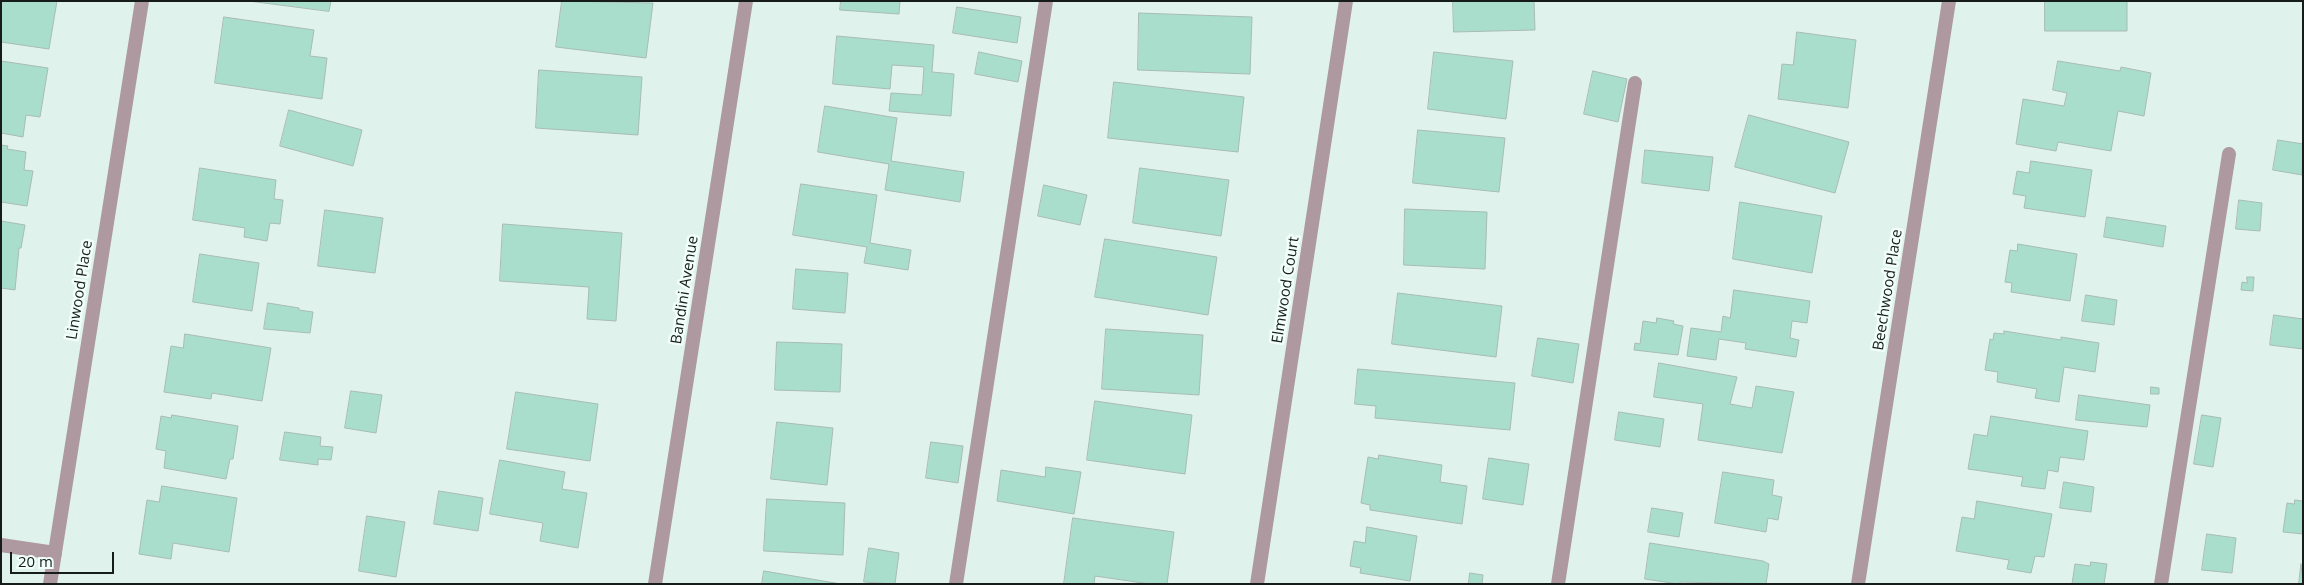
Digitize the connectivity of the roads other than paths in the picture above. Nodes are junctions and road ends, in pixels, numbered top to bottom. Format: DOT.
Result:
graph roads {
  1 [pos="142,1"];
  2 [pos="746,1"];
  3 [pos="1046,1"];
  4 [pos="1346,1"];
  5 [pos="1950,1"];
  6 [pos="1635,82"];
  7 [pos="2229,154"];
  8 [pos="1,545"];
  9 [pos="55,553"];
  10 [pos="50,584"];
  11 [pos="655,584"];
  12 [pos="956,584"];
  13 [pos="1258,584"];
  14 [pos="1558,584"];
  15 [pos="1858,584"];
  16 [pos="2161,584"];
  1 -- 9 [label="street, Linwood Place"];
  2 -- 11 [label="street, Bandini Avenue"];
  3 -- 12 [label="street"];
  4 -- 13 [label="street, Elmwood Court"];
  5 -- 15 [label="street, Beechwood Place"];
  6 -- 14 [label="street"];
  7 -- 16 [label="street"];
  8 -- 9 [label="street"];
  9 -- 10 [label="street, Linwood Place"];
}
